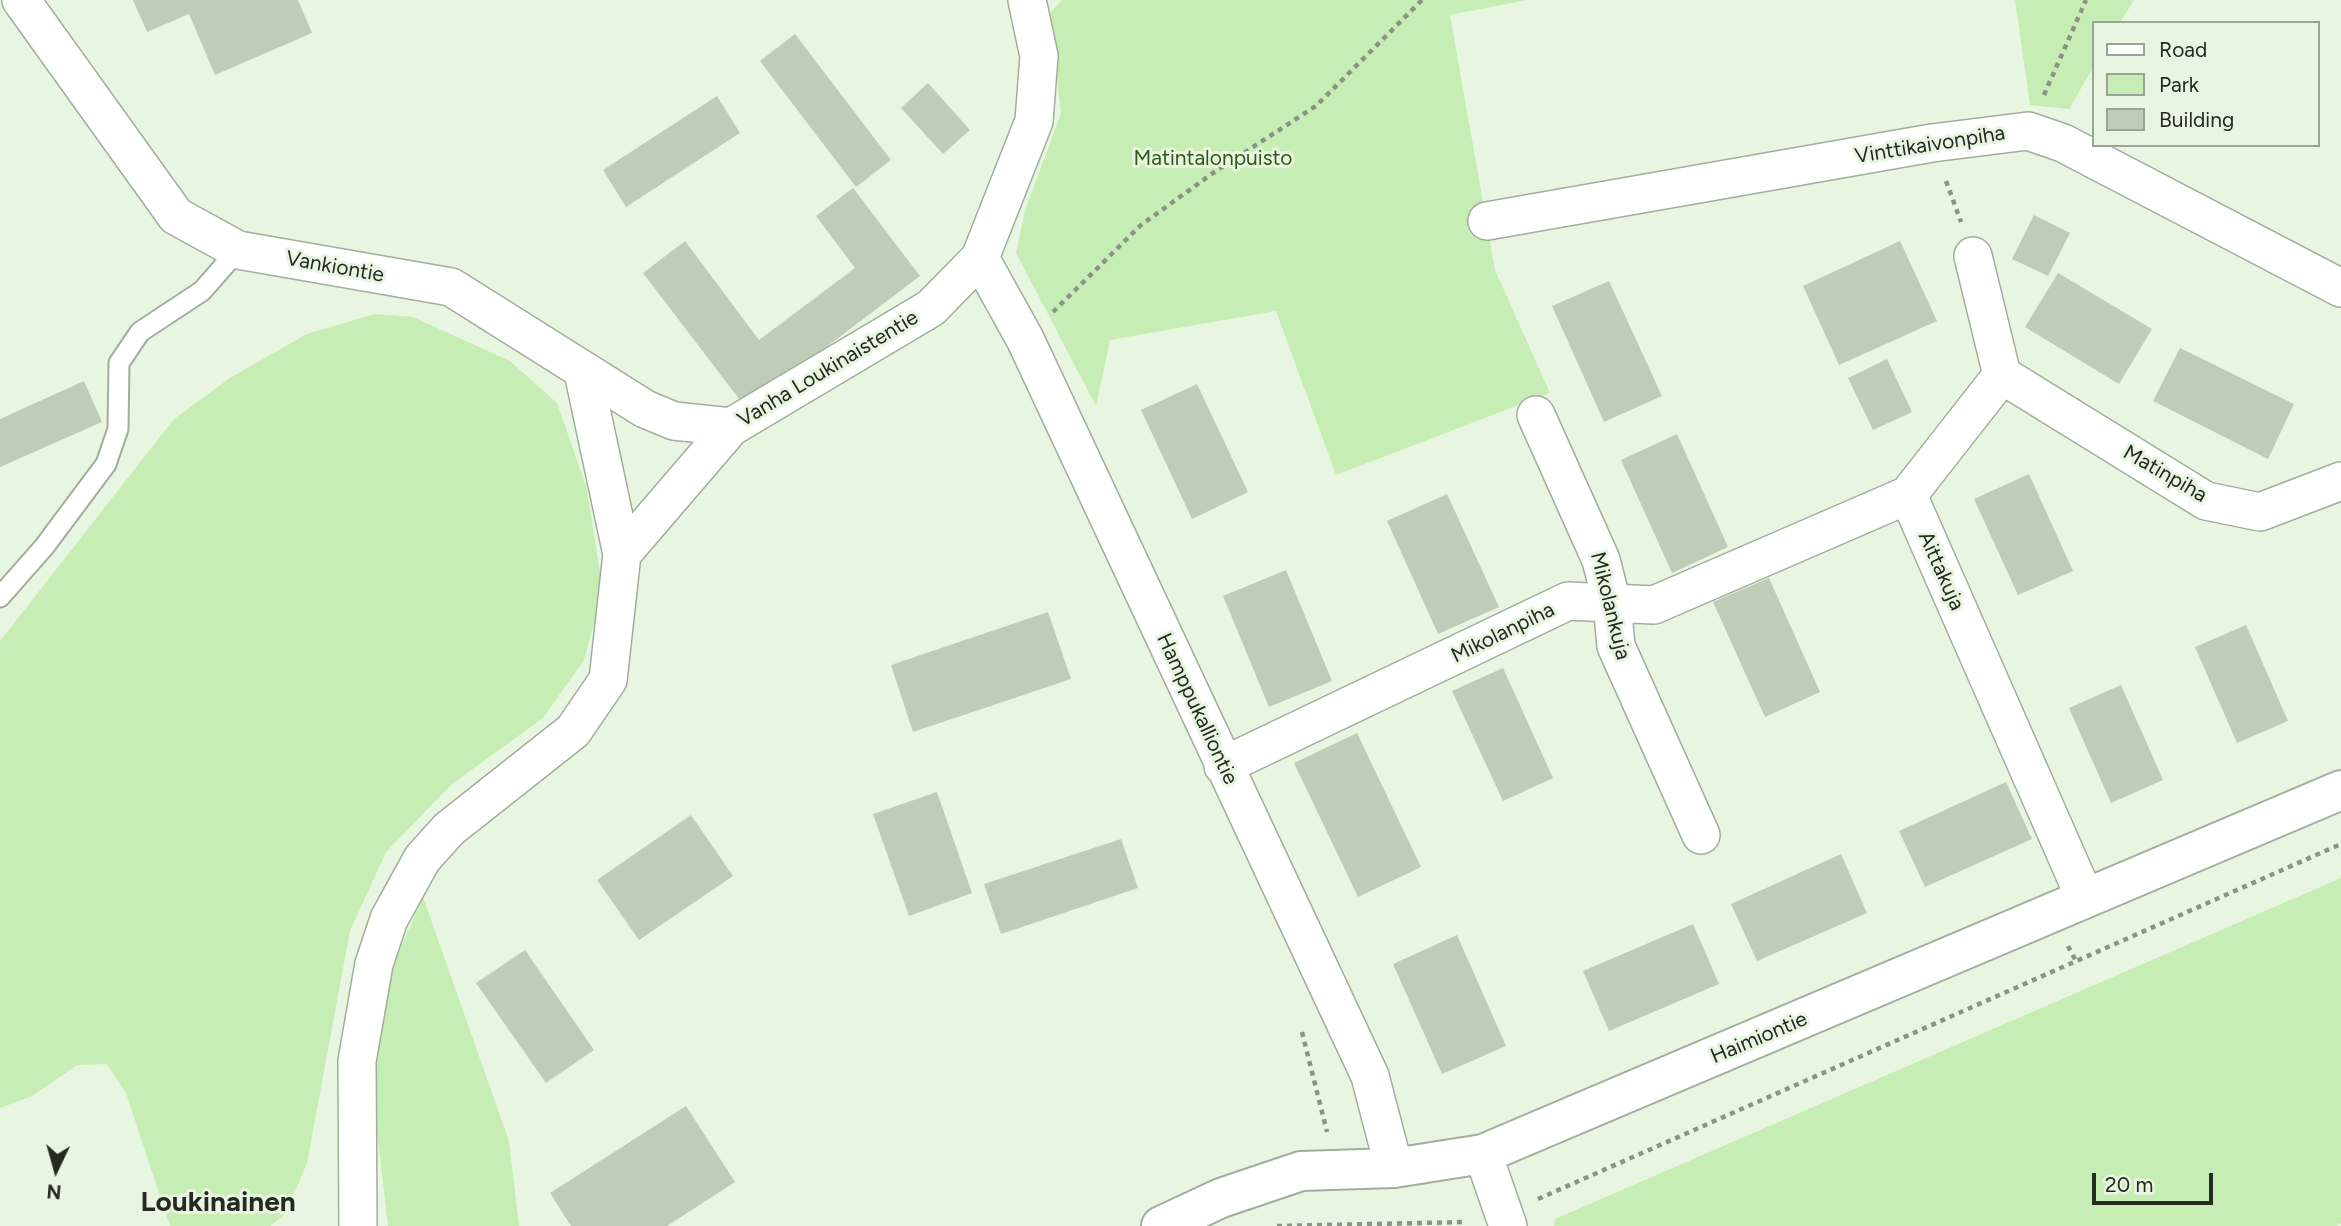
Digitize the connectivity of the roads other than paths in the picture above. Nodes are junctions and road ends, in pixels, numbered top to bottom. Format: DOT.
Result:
graph roads {
  1 [pos="21,0"];
  2 [pos="1027,0"];
  3 [pos="1487,221"];
  4 [pos="237,250"];
  5 [pos="1973,256"];
  6 [pos="980,258"];
  7 [pos="2341,288"];
  8 [pos="583,372"];
  9 [pos="2001,375"];
  10 [pos="1536,415"];
  11 [pos="731,427"];
  12 [pos="2341,481"];
  13 [pos="1908,495"];
  14 [pos="622,554"];
  15 [pos="0,597"];
  16 [pos="1612,603"];
  17 [pos="1223,766"];
  18 [pos="2341,790"];
  19 [pos="1701,835"];
  20 [pos="2085,898"];
  21 [pos="1483,1154"];
  22 [pos="1394,1168"];
  23 [pos="1505,1220"];
  24 [pos="358,1226"];
  25 [pos="1161,1226"];
  1 -- 4 [label="street, Vankiontie"];
  2 -- 6 [label="street, Vanha Loukinaistentie"];
  3 -- 7 [label="street, Vinttikaivonpiha"];
  4 -- 8 [label="street, Vankiontie"];
  4 -- 15 [label="lane"];
  5 -- 9 [label="street"];
  6 -- 11 [label="street, Vanha Loukinaistentie"];
  6 -- 17 [label="street, Hamppukalliontie"];
  8 -- 11 [label="street, Vankiontie"];
  8 -- 14 [label="street"];
  9 -- 12 [label="street, Matinpiha"];
  9 -- 13 [label="street"];
  10 -- 16 [label="street, Mikolankuja"];
  11 -- 14 [label="street, Vanha Loukinaistentie"];
  13 -- 16 [label="street, Mikolanpiha"];
  13 -- 20 [label="street, Aittakuja"];
  14 -- 24 [label="street"];
  16 -- 17 [label="street, Mikolanpiha"];
  16 -- 19 [label="street, Mikolankuja"];
  17 -- 22 [label="street, Hamppukalliontie"];
  18 -- 20 [label="street, Haimiontie"];
  20 -- 21 [label="street, Haimiontie"];
  21 -- 22 [label="street, Haimiontie"];
  21 -- 23 [label="street"];
  22 -- 25 [label="street, Haimiontie"];
}
